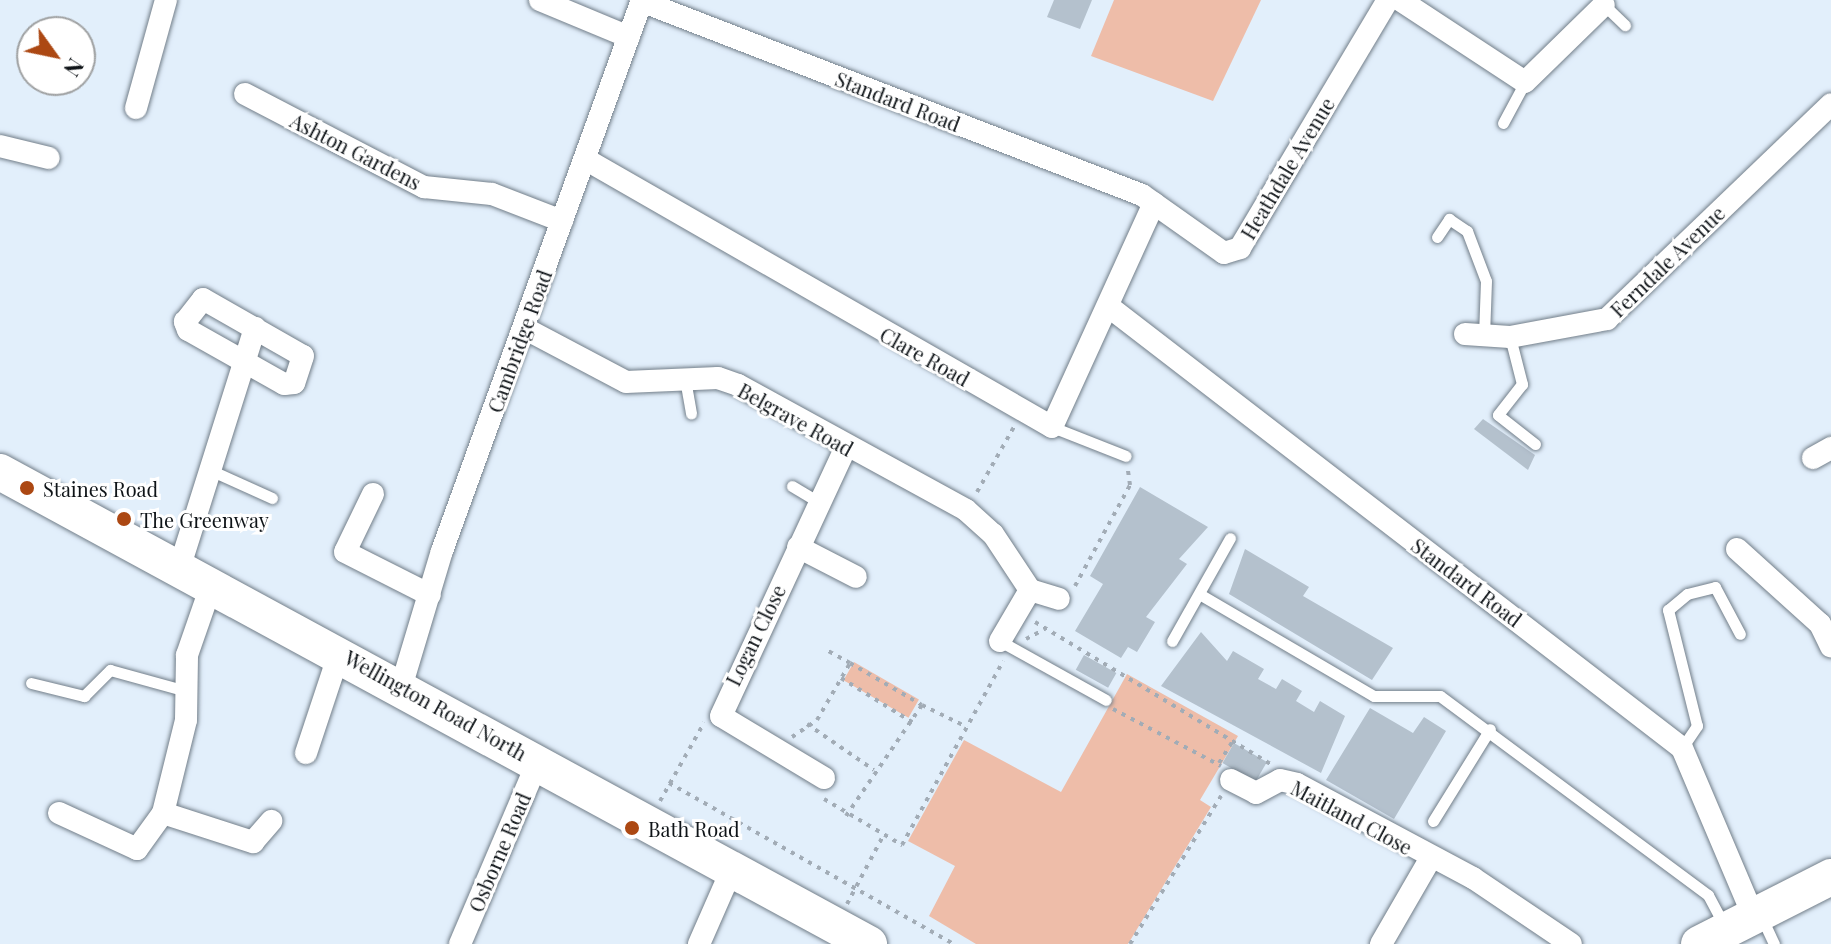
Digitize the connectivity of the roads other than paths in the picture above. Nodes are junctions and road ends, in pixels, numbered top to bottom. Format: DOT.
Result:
graph roads {
  1 [pos="166,0"];
  2 [pos="540,0"];
  3 [pos="642,0"];
  4 [pos="1388,0"];
  5 [pos="1400,0"];
  6 [pos="1602,2"];
  7 [pos="1625,25"];
  8 [pos="629,37"];
  9 [pos="1525,82"];
  10 [pos="245,94"];
  11 [pos="1831,104"];
  12 [pos="136,108"];
  13 [pos="1503,123"];
  14 [pos="0,146"];
  15 [pos="49,158"];
  16 [pos="585,159"];
  17 [pos="1154,203"];
  18 [pos="562,221"];
  19 [pos="1437,237"];
  20 [pos="1108,306"];
  21 [pos="255,328"];
  22 [pos="524,328"];
  23 [pos="1475,335"];
  24 [pos="1510,337"];
  25 [pos="244,362"];
  26 [pos="685,379"];
  27 [pos="691,413"];
  28 [pos="1052,427"];
  29 [pos="1535,444"];
  30 [pos="846,447"];
  31 [pos="1126,456"];
  32 [pos="210,470"];
  33 [pos="0,472"];
  34 [pos="792,486"];
  35 [pos="373,494"];
  36 [pos="272,498"];
  37 [pos="817,501"];
  38 [pos="1230,538"];
  39 [pos="798,547"];
  40 [pos="1737,549"];
  41 [pos="179,569"];
  42 [pos="856,577"];
  43 [pos="211,586"];
  44 [pos="1030,590"];
  45 [pos="430,595"];
  46 [pos="1201,595"];
  47 [pos="1059,599"];
  48 [pos="1740,634"];
  49 [pos="1172,641"];
  50 [pos="1006,644"];
  51 [pos="1831,647"];
  52 [pos="340,651"];
  53 [pos="31,683"];
  54 [pos="402,684"];
  55 [pos="186,691"];
  56 [pos="1106,700"];
  57 [pos="1490,729"];
  58 [pos="1682,748"];
  59 [pos="306,753"];
  60 [pos="538,761"];
  61 [pos="1225,772"];
  62 [pos="824,778"];
  63 [pos="59,813"];
  64 [pos="163,813"];
  65 [pos="271,821"];
  66 [pos="1433,821"];
  67 [pos="1430,859"];
  68 [pos="732,869"];
  69 [pos="1831,877"];
  70 [pos="1742,929"];
  71 [pos="460,944"];
  72 [pos="699,944"];
  73 [pos="869,944"];
  74 [pos="1381,944"];
  75 [pos="1571,944"];
  1 -- 12 [label="street"];
  2 -- 8 [label="street"];
  3 -- 8 [label="street, Cambridge Road"];
  3 -- 17 [label="street, Standard Road"];
  4 -- 17 [label="street, Heathdale Avenue"];
  5 -- 9 [label="street"];
  6 -- 7 [label="lane"];
  6 -- 9 [label="street"];
  8 -- 16 [label="street, Cambridge Road"];
  9 -- 13 [label="lane"];
  10 -- 18 [label="street, Ashton Gardens"];
  11 -- 24 [label="street, Ferndale Avenue"];
  14 -- 15 [label="street"];
  16 -- 18 [label="street, Cambridge Road"];
  16 -- 28 [label="street, Clare Road"];
  17 -- 20 [label="street"];
  18 -- 22 [label="street, Cambridge Road"];
  19 -- 23 [label="lane"];
  20 -- 28 [label="street"];
  20 -- 58 [label="street, Standard Road"];
  21 -- 25 [label="street"];
  21 -- 25 [label="street"];
  21 -- 25 [label="street"];
  22 -- 26 [label="street, Belgrave Road"];
  22 -- 45 [label="street, Cambridge Road"];
  23 -- 24 [label="street, Ferndale Avenue"];
  24 -- 29 [label="lane"];
  25 -- 32 [label="street"];
  26 -- 27 [label="lane"];
  26 -- 30 [label="street, Belgrave Road"];
  28 -- 31 [label="lane"];
  30 -- 37 [label="street, Logan Close"];
  30 -- 44 [label="street, Belgrave Road"];
  32 -- 36 [label="lane"];
  32 -- 41 [label="street"];
  33 -- 41 [label="main road, Wellington Road North"];
  34 -- 37 [label="lane"];
  35 -- 45 [label="street"];
  37 -- 39 [label="street, Logan Close"];
  38 -- 46 [label="lane"];
  39 -- 42 [label="street"];
  39 -- 62 [label="street, Logan Close"];
  40 -- 51 [label="street"];
  41 -- 43 [label="main road, Wellington Road North"];
  43 -- 52 [label="main road, Wellington Road North"];
  43 -- 55 [label="street"];
  44 -- 47 [label="street"];
  44 -- 50 [label="street"];
  45 -- 54 [label="street, Cambridge Road"];
  46 -- 49 [label="lane"];
  46 -- 57 [label="lane"];
  48 -- 58 [label="lane"];
  50 -- 56 [label="lane"];
  52 -- 54 [label="main road, Wellington Road North"];
  52 -- 59 [label="street"];
  53 -- 55 [label="lane"];
  54 -- 60 [label="main road, Wellington Road North"];
  55 -- 64 [label="street"];
  57 -- 66 [label="lane"];
  57 -- 70 [label="lane"];
  58 -- 70 [label="street, Standard Road"];
  60 -- 68 [label="main road, Wellington Road North"];
  60 -- 71 [label="street, Osborne Road"];
  61 -- 67 [label="street, Maitland Close"];
  63 -- 64 [label="street"];
  64 -- 65 [label="street"];
  67 -- 74 [label="street, Maitland Close"];
  67 -- 75 [label="street, Maitland Close"];
  68 -- 72 [label="street"];
  68 -- 73 [label="main road, Wellington Road North"];
  69 -- 70 [label="main road"];
}
